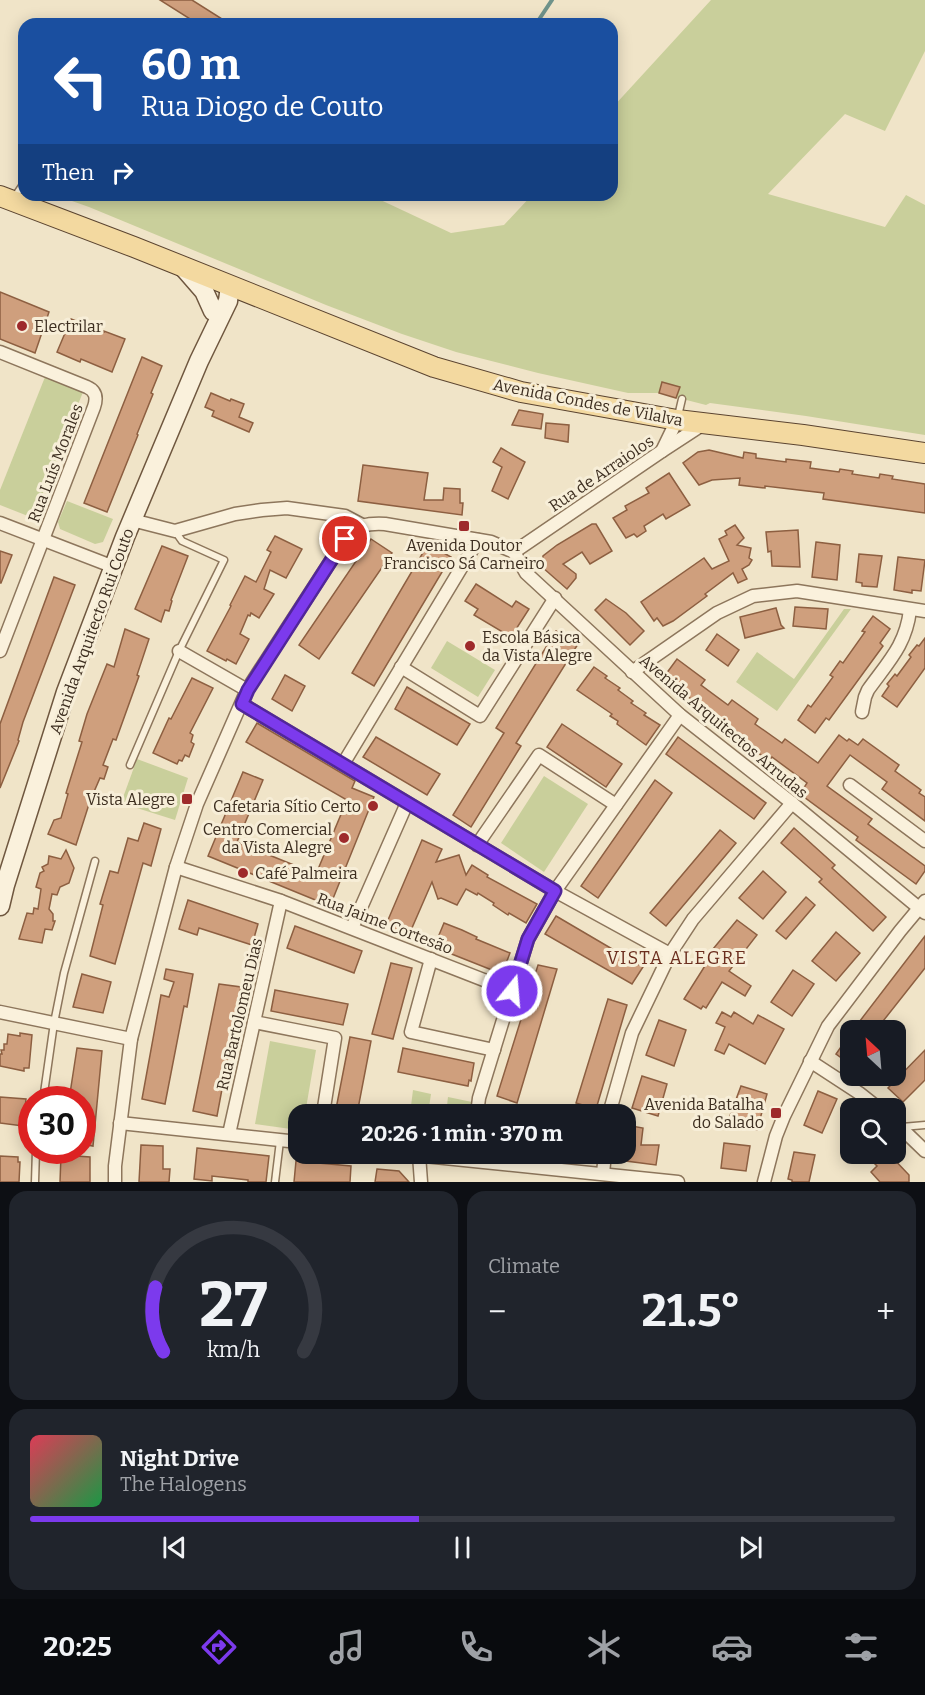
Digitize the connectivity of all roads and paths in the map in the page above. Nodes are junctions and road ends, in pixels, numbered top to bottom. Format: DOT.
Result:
graph roads {
  1 [pos="18,188"];
  2 [pos="6,198"];
  3 [pos="184,267"];
  4 [pos="230,286"];
  5 [pos="263,299"];
  6 [pos="217,313"];
  7 [pos="0,352"];
  8 [pos="682,399"];
  9 [pos="677,420"];
  10 [pos="706,423"];
  11 [pos="662,451"];
  12 [pos="925,453"];
  13 [pos="132,520"];
  14 [pos="0,523"];
  15 [pos="362,525"];
  16 [pos="175,531"];
  17 [pos="43,539"];
  18 [pos="478,540"];
  19 [pos="514,552"];
  20 [pos="114,567"];
  21 [pos="555,598"];
  22 [pos="910,610"];
  23 [pos="925,611"];
  24 [pos="0,651"];
  25 [pos="179,651"];
  26 [pos="401,667"];
  27 [pos="632,672"];
  28 [pos="248,690"];
  29 [pos="242,704"];
  30 [pos="862,712"];
  31 [pos="680,715"];
  32 [pos="343,764"];
  33 [pos="130,765"];
  34 [pos="850,785"];
  35 [pos="407,803"];
  36 [pos="792,803"];
  37 [pos="616,805"];
  38 [pos="925,841"];
  39 [pos="477,845"];
  40 [pos="95,861"];
  41 [pos="176,867"];
  42 [pos="555,891"];
  43 [pos="281,901"];
  44 [pos="0,906"];
  45 [pos="923,907"];
  46 [pos="352,928"];
  47 [pos="670,954"];
  48 [pos="431,959"];
  49 [pos="512,991"];
  50 [pos="0,1012"];
  51 [pos="254,1022"];
  52 [pos="54,1023"];
  53 [pos="131,1038"];
  54 [pos="494,1050"];
  55 [pos="810,1061"];
  56 [pos="45,1086"];
  57 [pos="865,1098"];
  58 [pos="325,1104"];
  59 [pos="478,1104"];
  60 [pos="612,1104"];
  61 [pos="120,1123"];
  62 [pos="906,1125"];
  63 [pos="925,1125"];
  64 [pos="906,1133"];
  65 [pos="229,1134"];
  66 [pos="280,1140"];
  67 [pos="288,1141"];
  68 [pos="925,1151"];
  69 [pos="36,1164"];
  70 [pos="420,1164"];
  71 [pos="520,1164"];
  72 [pos="604,1164"];
  73 [pos="547,1168"];
  74 [pos="603,1173"];
  75 [pos="35,1182"];
  76 [pos="115,1182"];
  77 [pos="275,1182"];
  78 [pos="422,1182"];
  79 [pos="548,1182"];
  80 [pos="678,1182"];
  81 [pos="764,1182"];
  1 -- 2 [label="lane"];
  2 -- 3 [label="main road, Avenida Condes de Vilalva"];
  3 -- 4 [label="main road, Avenida Condes de Vilalva"];
  3 -- 6 [label="street"];
  4 -- 5 [label="main road, Avenida Condes de Vilalva"];
  4 -- 6 [label="street, Avenida Arquitecto Rui Couto"];
  5 -- 6 [label="street"];
  5 -- 9 [label="main road, Avenida Condes de Vilalva"];
  6 -- 13 [label="street, Avenida Arquitecto Rui Couto"];
  7 -- 17 [label="street, Rua Luís Morales"];
  8 -- 9 [label="lane"];
  9 -- 10 [label="main road, Avenida Condes de Vilalva"];
  9 -- 11 [label="street"];
  10 -- 11 [label="street, Rua de Arraiolos"];
  10 -- 12 [label="main road, Avenida Condes de Vilalva"];
  11 -- 19 [label="street, Rua de Arraiolos"];
  13 -- 16 [label="street"];
  13 -- 20 [label="street, Avenida Arquitecto Rui Couto"];
  14 -- 17 [label="street"];
  15 -- 16 [label="street"];
  15 -- 18 [label="street"];
  15 -- 28 [label="street"];
  16 -- 25 [label="lane"];
  17 -- 20 [label="street"];
  17 -- 24 [label="street"];
  18 -- 19 [label="street"];
  18 -- 26 [label="street"];
  19 -- 21 [label="street, Avenida Arquitectos Arrudas"];
  20 -- 44 [label="street, Avenida Arquitecto Rui Couto"];
  21 -- 26 [label="street"];
  21 -- 27 [label="street, Avenida Arquitectos Arrudas"];
  22 -- 23 [label="street"];
  22 -- 27 [label="street"];
  22 -- 30 [label="street"];
  25 -- 28 [label="street"];
  25 -- 33 [label="lane"];
  26 -- 32 [label="street"];
  27 -- 31 [label="street, Avenida Arquitectos Arrudas"];
  28 -- 29 [label="street"];
  29 -- 32 [label="street"];
  29 -- 41 [label="street"];
  31 -- 36 [label="street, Avenida Arquitectos Arrudas"];
  31 -- 37 [label="street"];
  32 -- 35 [label="street"];
  34 -- 38 [label="street"];
  35 -- 39 [label="street"];
  35 -- 46 [label="street"];
  36 -- 45 [label="street, Avenida Arquitectos Arrudas"];
  36 -- 47 [label="street"];
  37 -- 39 [label="street"];
  37 -- 42 [label="street"];
  39 -- 42 [label="street"];
  40 -- 52 [label="lane"];
  41 -- 43 [label="street, Rua Jaime Cortesão"];
  41 -- 53 [label="street"];
  42 -- 47 [label="street"];
  42 -- 49 [label="street"];
  43 -- 46 [label="street, Rua Jaime Cortesão"];
  43 -- 51 [label="street, Rua Bartolomeu Dias"];
  45 -- 55 [label="street"];
  46 -- 48 [label="street, Rua Jaime Cortesão"];
  47 -- 60 [label="street"];
  48 -- 49 [label="street, Rua Jaime Cortesão"];
  48 -- 54 [label="street"];
  49 -- 54 [label="street"];
  50 -- 52 [label="street"];
  51 -- 58 [label="street"];
  51 -- 65 [label="street, Rua Bartolomeu Dias"];
  52 -- 53 [label="street"];
  52 -- 56 [label="lane"];
  53 -- 61 [label="street"];
  54 -- 59 [label="street"];
  55 -- 57 [label="street"];
  55 -- 81 [label="street"];
  61 -- 65 [label="street"];
  61 -- 76 [label="street"];
  62 -- 63 [label="lane"];
  64 -- 68 [label="street"];
  65 -- 66 [label="street"];
  66 -- 67 [label="street"];
  66 -- 77 [label="lane"];
  69 -- 75 [label="lane"];
  70 -- 78 [label="street"];
  71 -- 73 [label="street"];
  72 -- 74 [label="street"];
  73 -- 74 [label="street"];
  73 -- 79 [label="street"];
  74 -- 80 [label="street"];
}
